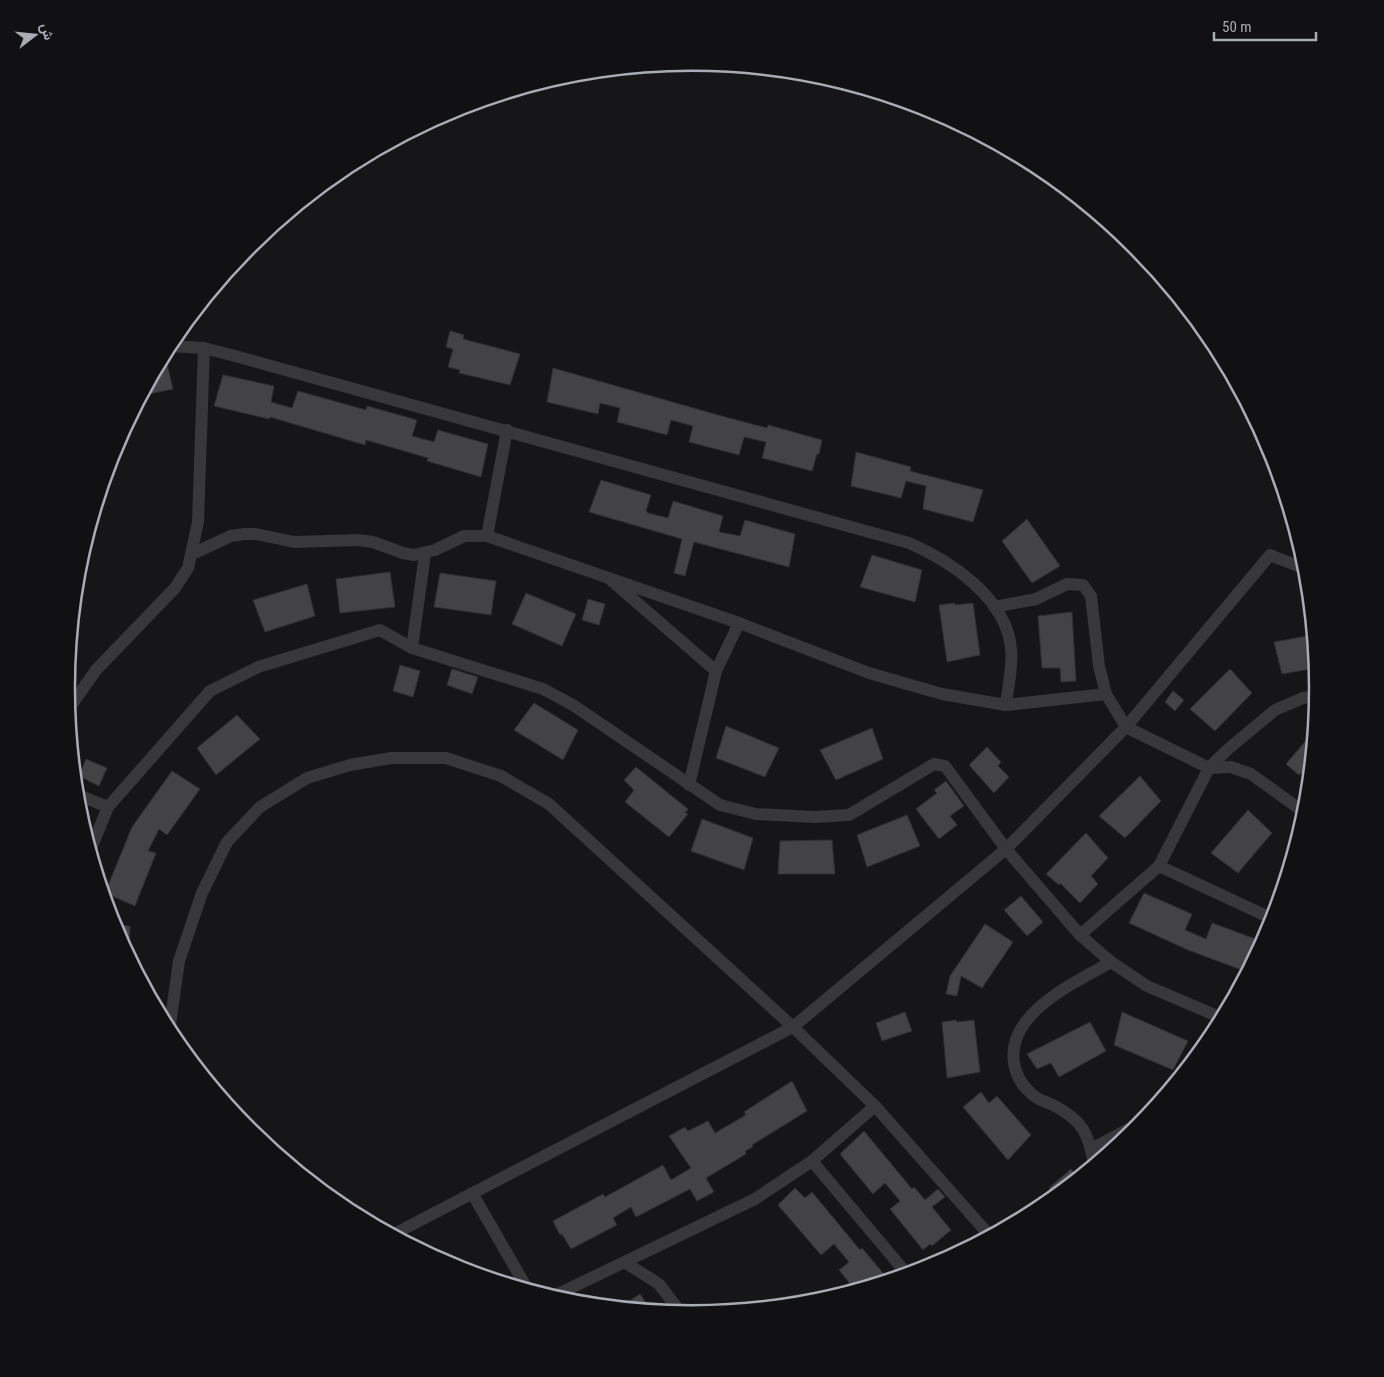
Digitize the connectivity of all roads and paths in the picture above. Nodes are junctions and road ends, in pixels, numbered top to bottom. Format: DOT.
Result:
graph roads {
  1 [pos="179,347"];
  2 [pos="204,348"];
  3 [pos="507,430"];
  4 [pos="487,536"];
  5 [pos="192,554"];
  6 [pos="425,554"];
  7 [pos="1296,565"];
  8 [pos="606,576"];
  9 [pos="994,607"];
  10 [pos="739,622"];
  11 [pos="412,648"];
  12 [pos="716,671"];
  13 [pos="1106,694"];
  14 [pos="1309,697"];
  15 [pos="75,700"];
  16 [pos="1006,705"];
  17 [pos="1126,726"];
  18 [pos="1209,768"];
  19 [pos="689,785"];
  20 [pos="85,798"];
  21 [pos="108,807"];
  22 [pos="1297,808"];
  23 [pos="94,841"];
  24 [pos="1006,849"];
  25 [pos="1159,866"];
  26 [pos="1265,916"];
  27 [pos="1080,935"];
  28 [pos="1111,962"];
  29 [pos="1215,1015"];
  30 [pos="171,1018"];
  31 [pos="793,1026"];
  32 [pos="874,1106"];
  33 [pos="1118,1135"];
  34 [pos="1091,1149"];
  35 [pos="1093,1158"];
  36 [pos="812,1160"];
  37 [pos="472,1193"];
  38 [pos="399,1231"];
  39 [pos="986,1231"];
  40 [pos="626,1263"];
  41 [pos="902,1268"];
  42 [pos="524,1282"];
  43 [pos="563,1292"];
  44 [pos="674,1305"];
  1 -- 2 [label="street"];
  2 -- 3 [label="street"];
  2 -- 5 [label="street"];
  3 -- 4 [label="street"];
  3 -- 9 [label="street"];
  4 -- 6 [label="street"];
  4 -- 8 [label="street"];
  5 -- 6 [label="street"];
  5 -- 15 [label="street"];
  6 -- 11 [label="street"];
  7 -- 17 [label="street"];
  8 -- 10 [label="street"];
  8 -- 12 [label="street"];
  9 -- 13 [label="street"];
  9 -- 16 [label="street"];
  10 -- 12 [label="street"];
  10 -- 16 [label="street"];
  11 -- 19 [label="street"];
  11 -- 21 [label="street"];
  12 -- 19 [label="street"];
  13 -- 16 [label="street"];
  13 -- 17 [label="street"];
  14 -- 18 [label="street"];
  17 -- 18 [label="street"];
  17 -- 24 [label="street"];
  18 -- 22 [label="street"];
  18 -- 25 [label="street"];
  19 -- 24 [label="street"];
  20 -- 21 [label="street"];
  21 -- 23 [label="street"];
  24 -- 27 [label="street"];
  24 -- 31 [label="street"];
  25 -- 26 [label="street"];
  25 -- 27 [label="street"];
  27 -- 28 [label="street"];
  28 -- 29 [label="street"];
  28 -- 34 [label="street"];
  30 -- 31 [label="street"];
  31 -- 32 [label="street"];
  31 -- 37 [label="street"];
  32 -- 36 [label="street"];
  32 -- 39 [label="street"];
  33 -- 34 [label="street"];
  34 -- 35 [label="street"];
  36 -- 40 [label="street"];
  36 -- 41 [label="street"];
  37 -- 38 [label="street"];
  37 -- 42 [label="street"];
  40 -- 43 [label="street"];
  40 -- 44 [label="street"];
}
